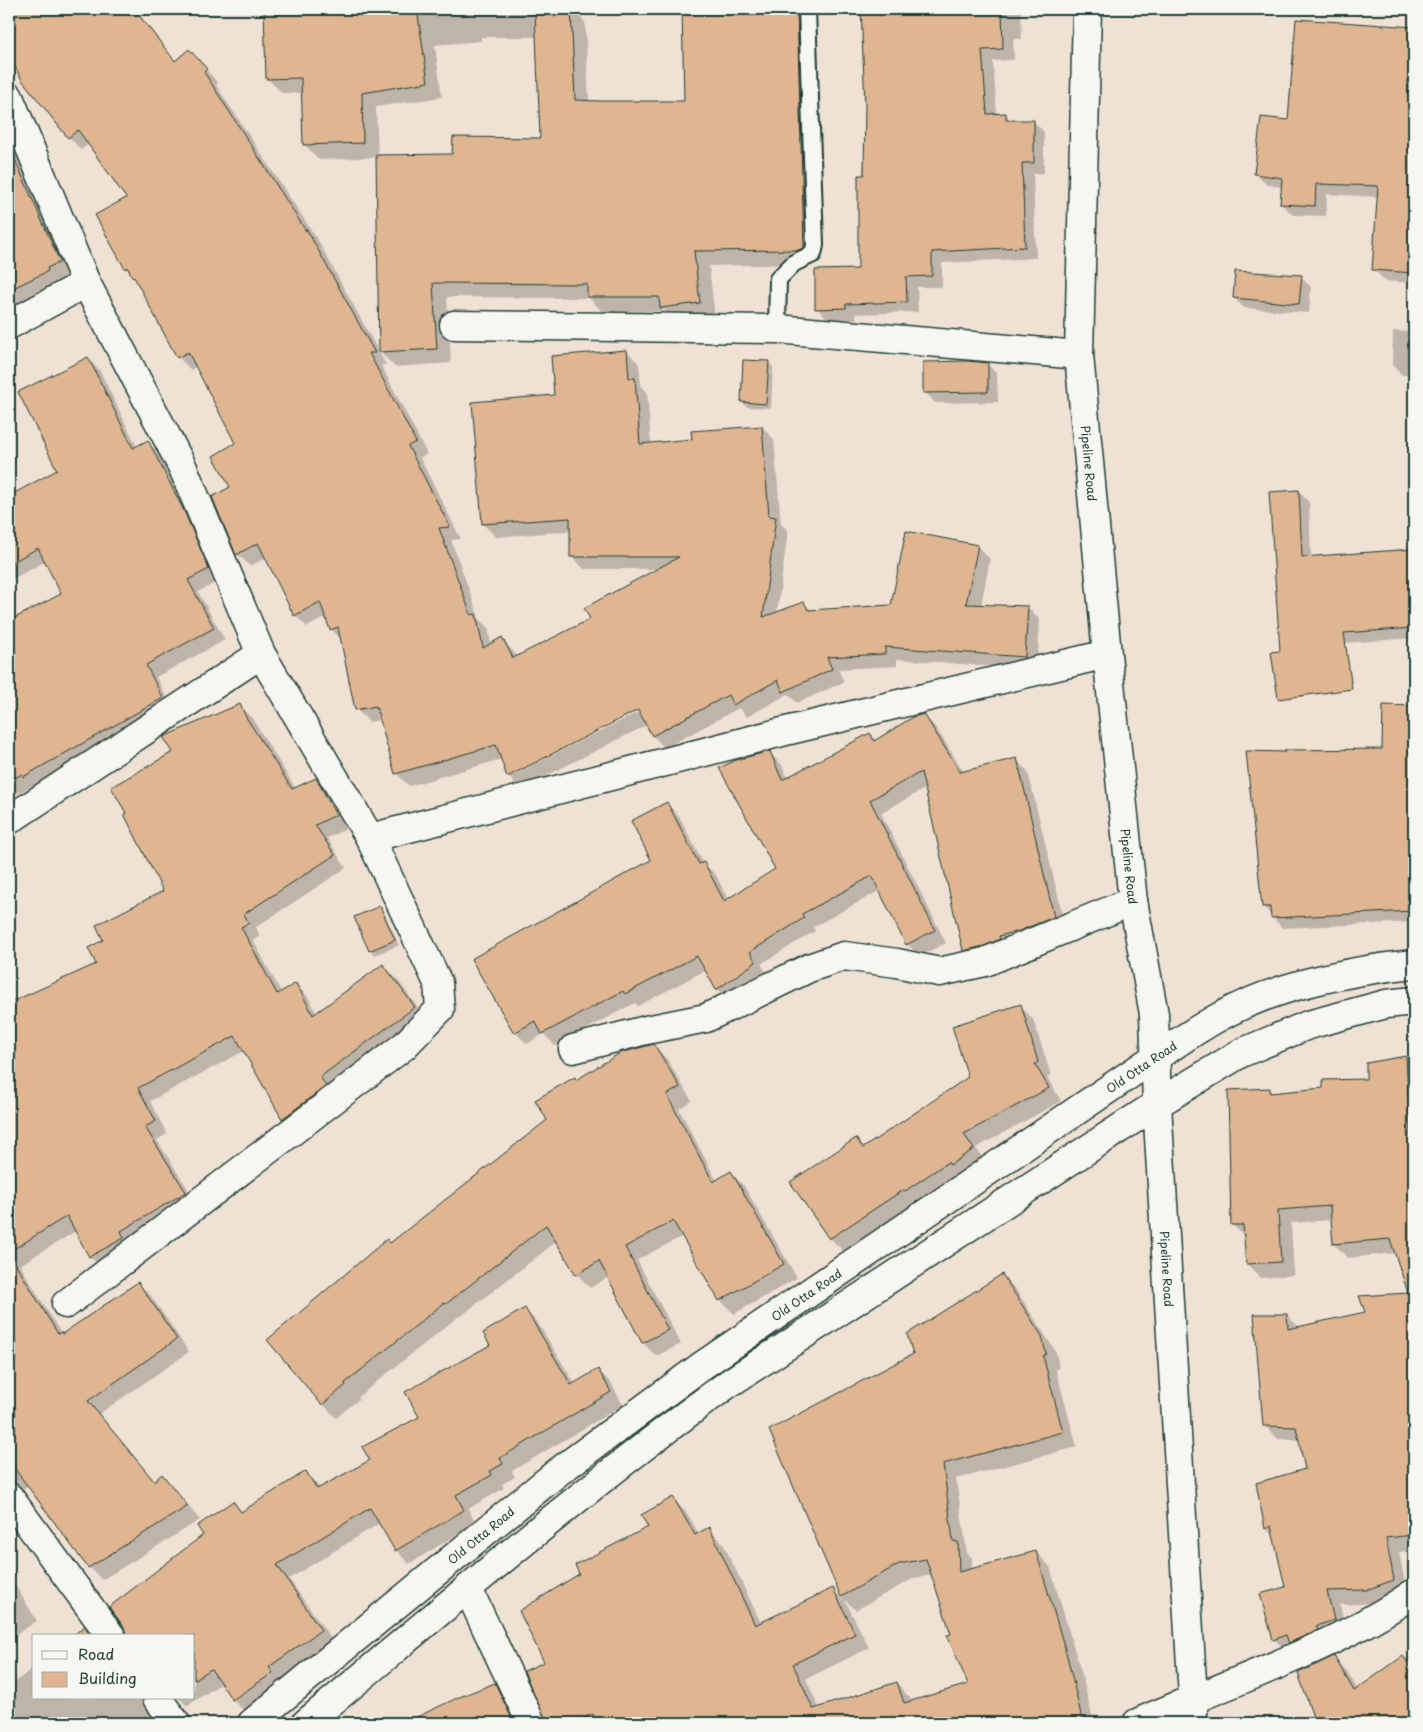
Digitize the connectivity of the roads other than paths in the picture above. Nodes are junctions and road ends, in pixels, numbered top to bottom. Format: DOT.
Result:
graph roads {
  1 [pos="806,9"];
  2 [pos="1087,9"];
  3 [pos="9,97"];
  4 [pos="86,283"];
  5 [pos="9,325"];
  6 [pos="454,326"];
  7 [pos="777,329"];
  8 [pos="1079,355"];
  9 [pos="261,654"];
  10 [pos="1107,654"];
  11 [pos="9,820"];
  12 [pos="370,838"];
  13 [pos="1133,901"];
  14 [pos="1414,964"];
  15 [pos="1414,1001"];
  16 [pos="573,1049"];
  17 [pos="1154,1058"];
  18 [pos="1156,1104"];
  19 [pos="66,1304"];
  20 [pos="9,1497"];
  21 [pos="468,1589"];
  22 [pos="1414,1593"];
  23 [pos="110,1634"];
  24 [pos="159,1700"];
  25 [pos="1193,1711"];
  26 [pos="176,1723"];
  27 [pos="252,1723"];
  28 [pos="306,1723"];
  29 [pos="532,1723"];
  30 [pos="1137,1723"];
  1 -- 7 [label="lane"];
  2 -- 8 [label="street, Pipeline Road"];
  3 -- 4 [label="street"];
  4 -- 5 [label="street"];
  4 -- 9 [label="street"];
  6 -- 7 [label="street"];
  7 -- 8 [label="street"];
  8 -- 10 [label="street, Pipeline Road"];
  9 -- 11 [label="street"];
  9 -- 12 [label="street"];
  10 -- 12 [label="street"];
  10 -- 13 [label="street, Pipeline Road"];
  12 -- 19 [label="street"];
  13 -- 16 [label="street"];
  13 -- 17 [label="street, Pipeline Road"];
  14 -- 17 [label="street, Old Otta Road"];
  15 -- 18 [label="street"];
  17 -- 18 [label="street, Pipeline Road"];
  17 -- 27 [label="street, Old Otta Road"];
  18 -- 21 [label="street"];
  18 -- 25 [label="street, Pipeline Road"];
  20 -- 23 [label="street"];
  21 -- 28 [label="street"];
  21 -- 29 [label="street"];
  22 -- 25 [label="street"];
  24 -- 26 [label="street"];
  25 -- 30 [label="street"];
}
